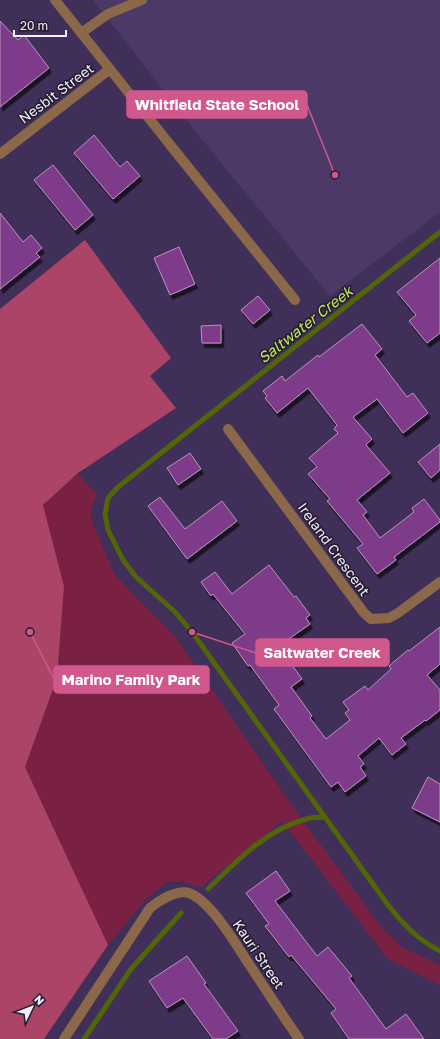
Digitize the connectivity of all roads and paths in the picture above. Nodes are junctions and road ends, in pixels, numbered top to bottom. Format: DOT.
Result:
graph roads {
  1 [pos="55,0"];
  2 [pos="142,0"];
  3 [pos="81,33"];
  4 [pos="110,69"];
  5 [pos="0,154"];
  6 [pos="295,300"];
  7 [pos="228,429"];
  8 [pos="440,582"];
  9 [pos="64,1039"];
  10 [pos="299,1039"];
  1 -- 3 [label="street"];
  2 -- 3 [label="street"];
  3 -- 4 [label="street"];
  4 -- 5 [label="street, Nesbit Street"];
  4 -- 6 [label="street"];
  7 -- 8 [label="street, Ireland Crescent"];
  9 -- 10 [label="street, Kauri Street"];
}
